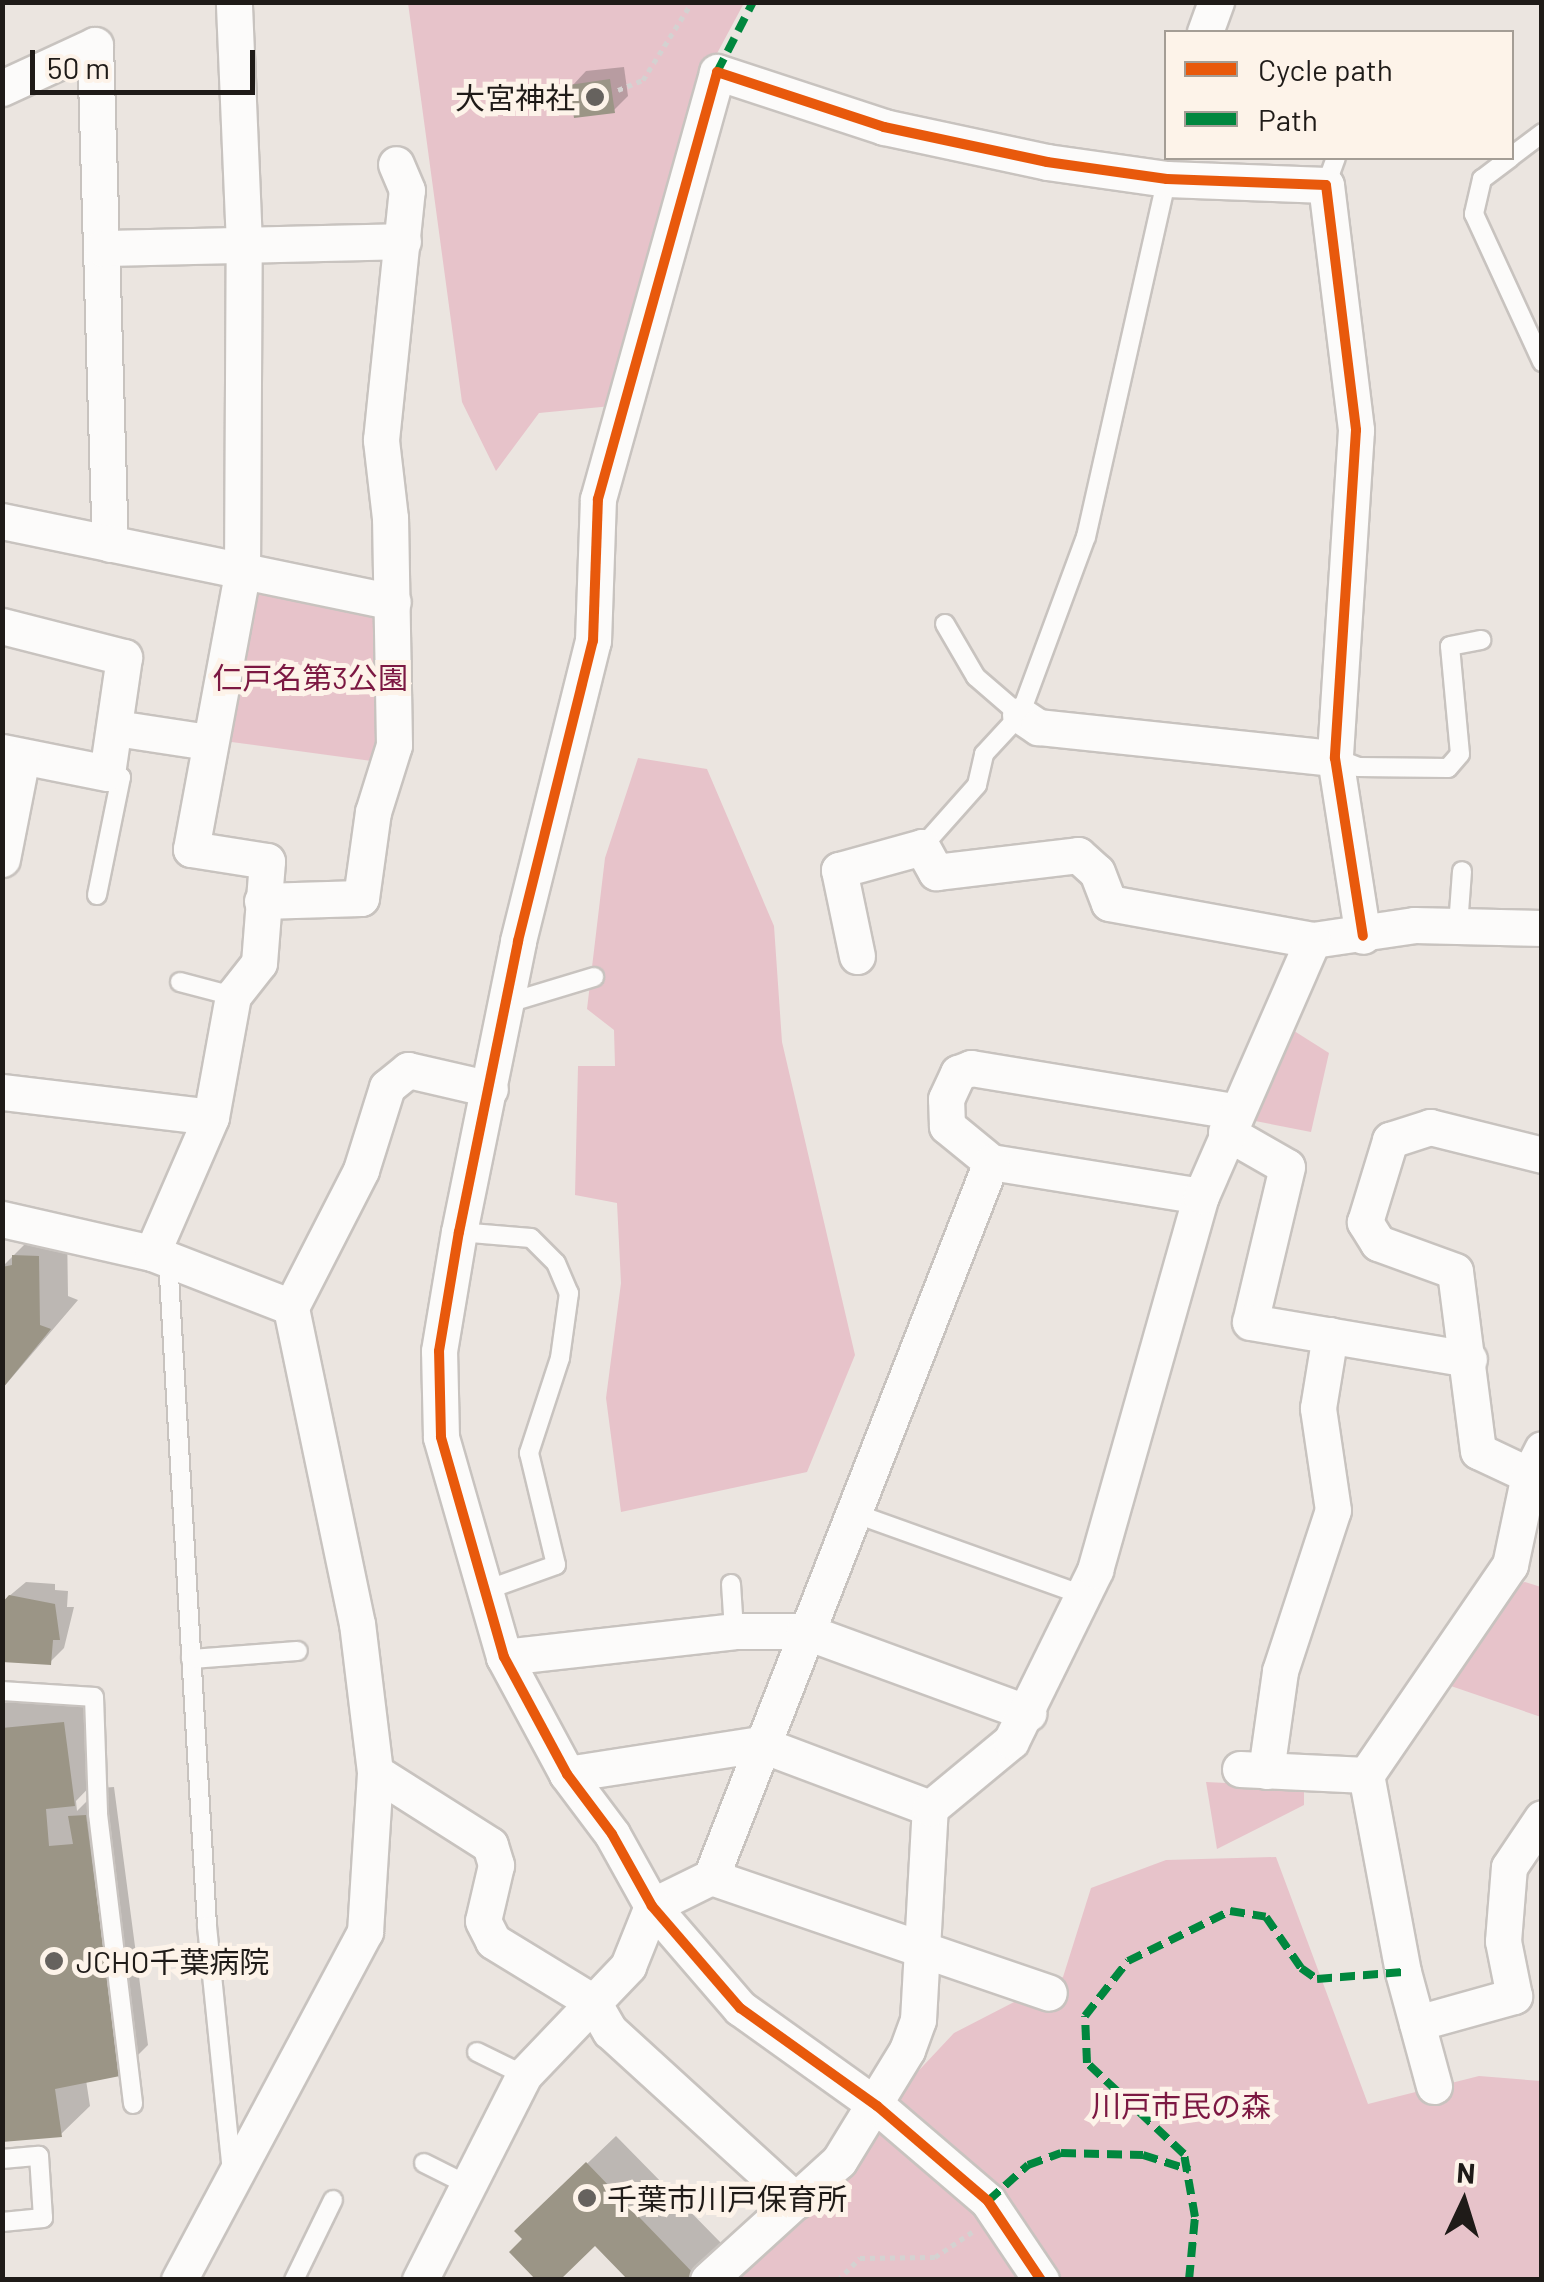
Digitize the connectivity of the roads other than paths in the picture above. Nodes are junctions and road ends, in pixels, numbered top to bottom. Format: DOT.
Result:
graph roads {
  1 [pos="234,2"];
  2 [pos="1216,2"];
  3 [pos="1206,30"];
  4 [pos="2,88"];
  5 [pos="1542,133"];
  6 [pos="1514,153"];
  7 [pos="1505,160"];
  8 [pos="396,164"];
  9 [pos="1170,168"];
  10 [pos="1331,171"];
  11 [pos="403,241"];
  12 [pos="244,244"];
  13 [pos="102,248"];
  14 [pos="1542,362"];
  15 [pos="2,520"];
  16 [pos="110,544"];
  17 [pos="242,574"];
  18 [pos="393,602"];
  19 [pos="945,624"];
  20 [pos="2,626"];
  21 [pos="1481,640"];
  22 [pos="1020,715"];
  23 [pos="116,728"];
  24 [pos="208,742"];
  25 [pos="12,755"];
  26 [pos="1335,758"];
  27 [pos="107,773"];
  28 [pos="922,847"];
  29 [pos="2,859"];
  30 [pos="1462,871"];
  31 [pos="97,895"];
  32 [pos="262,901"];
  33 [pos="1458,926"];
  34 [pos="1542,928"];
  35 [pos="1363,936"];
  36 [pos="1313,940"];
  37 [pos="856,956"];
  38 [pos="594,977"];
  39 [pos="180,982"];
  40 [pos="234,996"];
  41 [pos="508,1002"];
  42 [pos="490,1090"];
  43 [pos="2,1092"];
  44 [pos="211,1118"];
  45 [pos="1231,1121"];
  46 [pos="1542,1155"];
  47 [pos="991,1162"];
  48 [pos="1201,1196"];
  49 [pos="2,1218"];
  50 [pos="459,1232"];
  51 [pos="160,1256"];
  52 [pos="291,1307"];
  53 [pos="1330,1336"];
  54 [pos="1469,1359"];
  55 [pos="1536,1462"];
  56 [pos="851,1512"];
  57 [pos="1526,1570"];
  58 [pos="731,1584"];
  59 [pos="490,1589"];
  60 [pos="1083,1595"];
  61 [pos="734,1631"];
  62 [pos="804,1631"];
  63 [pos="298,1651"];
  64 [pos="504,1657"];
  65 [pos="191,1658"];
  66 [pos="2,1692"];
  67 [pos="1028,1712"];
  68 [pos="760,1744"];
  69 [pos="375,1772"];
  70 [pos="566,1774"];
  71 [pos="1366,1775"];
  72 [pos="930,1808"];
  73 [pos="1542,1818"];
  74 [pos="711,1877"];
  75 [pos="652,1906"];
  76 [pos="920,1954"];
  77 [pos="1049,1994"];
  78 [pos="593,2002"];
  79 [pos="1417,2023"];
  80 [pos="477,2052"];
  81 [pos="524,2075"];
  82 [pos="1434,2086"];
  83 [pos="133,2104"];
  84 [pos="877,2106"];
  85 [pos="2,2159"];
  86 [pos="424,2163"];
  87 [pos="233,2182"];
  88 [pos="464,2182"];
  89 [pos="334,2200"];
  90 [pos="796,2201"];
  91 [pos="2,2222"];
  92 [pos="426,2276"];
  93 [pos="179,2280"];
  94 [pos="294,2280"];
  95 [pos="708,2280"];
  96 [pos="1041,2280"];
  1 -- 12 [label="street"];
  2 -- 3 [label="street"];
  4 -- 13 [label="street"];
  5 -- 6 [label="lane"];
  7 -- 14 [label="lane"];
  8 -- 11 [label="street"];
  9 -- 10 [label="street"];
  9 -- 22 [label="lane"];
  9 -- 41 [label="street"];
  10 -- 26 [label="street"];
  11 -- 12 [label="street"];
  11 -- 18 [label="street"];
  12 -- 13 [label="street"];
  12 -- 17 [label="street"];
  13 -- 16 [label="street"];
  15 -- 16 [label="street"];
  16 -- 17 [label="street"];
  17 -- 18 [label="street"];
  17 -- 24 [label="street"];
  18 -- 32 [label="street"];
  19 -- 22 [label="lane"];
  20 -- 23 [label="street"];
  21 -- 26 [label="lane"];
  22 -- 26 [label="street"];
  22 -- 28 [label="lane"];
  23 -- 24 [label="street"];
  23 -- 27 [label="street"];
  24 -- 32 [label="street"];
  25 -- 27 [label="street"];
  25 -- 29 [label="street"];
  26 -- 35 [label="street"];
  27 -- 31 [label="lane"];
  28 -- 36 [label="street"];
  28 -- 37 [label="street"];
  30 -- 33 [label="lane"];
  32 -- 40 [label="street"];
  33 -- 34 [label="street"];
  33 -- 35 [label="street"];
  35 -- 36 [label="street"];
  36 -- 45 [label="street"];
  38 -- 41 [label="lane"];
  39 -- 40 [label="lane"];
  40 -- 44 [label="street"];
  41 -- 42 [label="street"];
  42 -- 50 [label="street"];
  42 -- 52 [label="street"];
  43 -- 44 [label="street"];
  44 -- 51 [label="street"];
  45 -- 47 [label="street"];
  45 -- 48 [label="street"];
  45 -- 53 [label="street"];
  46 -- 54 [label="street"];
  47 -- 48 [label="street"];
  47 -- 56 [label="street"];
  48 -- 60 [label="street"];
  49 -- 51 [label="street"];
  50 -- 59 [label="street"];
  50 -- 59 [label="lane"];
  51 -- 52 [label="street"];
  51 -- 65 [label="lane"];
  52 -- 69 [label="street"];
  53 -- 54 [label="street"];
  53 -- 71 [label="street"];
  54 -- 55 [label="street"];
  55 -- 57 [label="street"];
  56 -- 60 [label="lane"];
  56 -- 62 [label="street"];
  57 -- 71 [label="street"];
  58 -- 61 [label="lane"];
  59 -- 64 [label="street"];
  60 -- 67 [label="street"];
  61 -- 62 [label="street"];
  61 -- 64 [label="street"];
  62 -- 67 [label="street"];
  62 -- 68 [label="street"];
  63 -- 65 [label="lane"];
  64 -- 70 [label="street"];
  65 -- 87 [label="lane"];
  66 -- 83 [label="lane"];
  67 -- 72 [label="street"];
  68 -- 70 [label="street"];
  68 -- 72 [label="street"];
  68 -- 74 [label="street"];
  69 -- 78 [label="street"];
  69 -- 87 [label="street"];
  70 -- 75 [label="street"];
  71 -- 79 [label="street"];
  72 -- 76 [label="street"];
  73 -- 79 [label="street"];
  74 -- 75 [label="street"];
  74 -- 76 [label="street"];
  75 -- 78 [label="street"];
  75 -- 84 [label="street"];
  76 -- 77 [label="street"];
  76 -- 84 [label="street"];
  78 -- 81 [label="street"];
  78 -- 90 [label="street"];
  79 -- 82 [label="street"];
  80 -- 81 [label="lane"];
  81 -- 88 [label="street"];
  84 -- 90 [label="street"];
  84 -- 96 [label="street"];
  85 -- 91 [label="lane"];
  86 -- 88 [label="lane"];
  87 -- 93 [label="street"];
  88 -- 92 [label="street"];
  89 -- 94 [label="lane"];
  90 -- 95 [label="street"];
}
